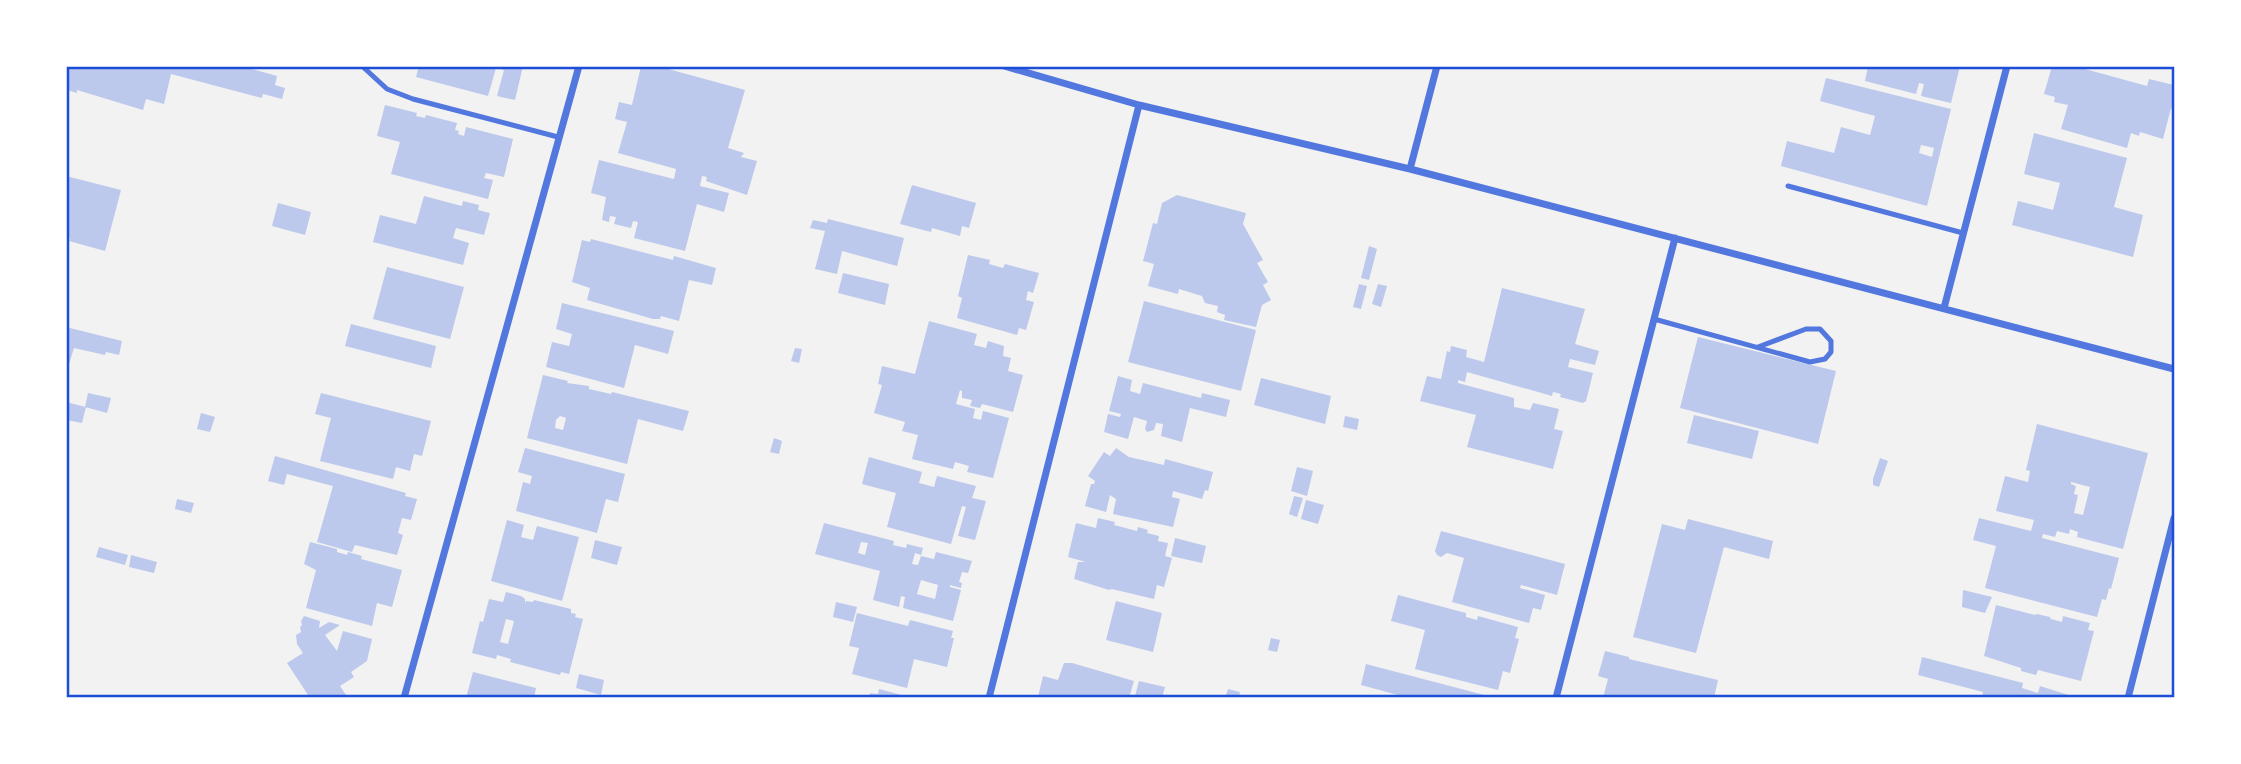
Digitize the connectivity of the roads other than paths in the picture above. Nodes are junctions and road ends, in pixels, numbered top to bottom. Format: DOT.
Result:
graph roads {
  1 [pos="362,66"];
  2 [pos="579,66"];
  3 [pos="1004,66"];
  4 [pos="1437,66"];
  5 [pos="2007,66"];
  6 [pos="1139,105"];
  7 [pos="558,137"];
  8 [pos="1410,169"];
  9 [pos="1788,186"];
  10 [pos="1963,233"];
  11 [pos="1675,238"];
  12 [pos="1944,308"];
  13 [pos="1654,319"];
  14 [pos="1758,347"];
  15 [pos="2175,369"];
  16 [pos="2175,518"];
  17 [pos="404,698"];
  18 [pos="989,698"];
  19 [pos="1556,698"];
  20 [pos="2129,698"];
  1 -- 7 [label="lane"];
  2 -- 7 [label="street"];
  3 -- 6 [label="street"];
  4 -- 8 [label="street"];
  5 -- 10 [label="street"];
  6 -- 8 [label="street"];
  6 -- 18 [label="street"];
  7 -- 17 [label="street"];
  8 -- 11 [label="street"];
  9 -- 10 [label="lane"];
  10 -- 12 [label="street"];
  11 -- 12 [label="street"];
  11 -- 13 [label="street"];
  12 -- 15 [label="street"];
  13 -- 14 [label="lane"];
  13 -- 19 [label="street"];
  14 -- 14 [label="lane"];
  16 -- 20 [label="street"];
}
